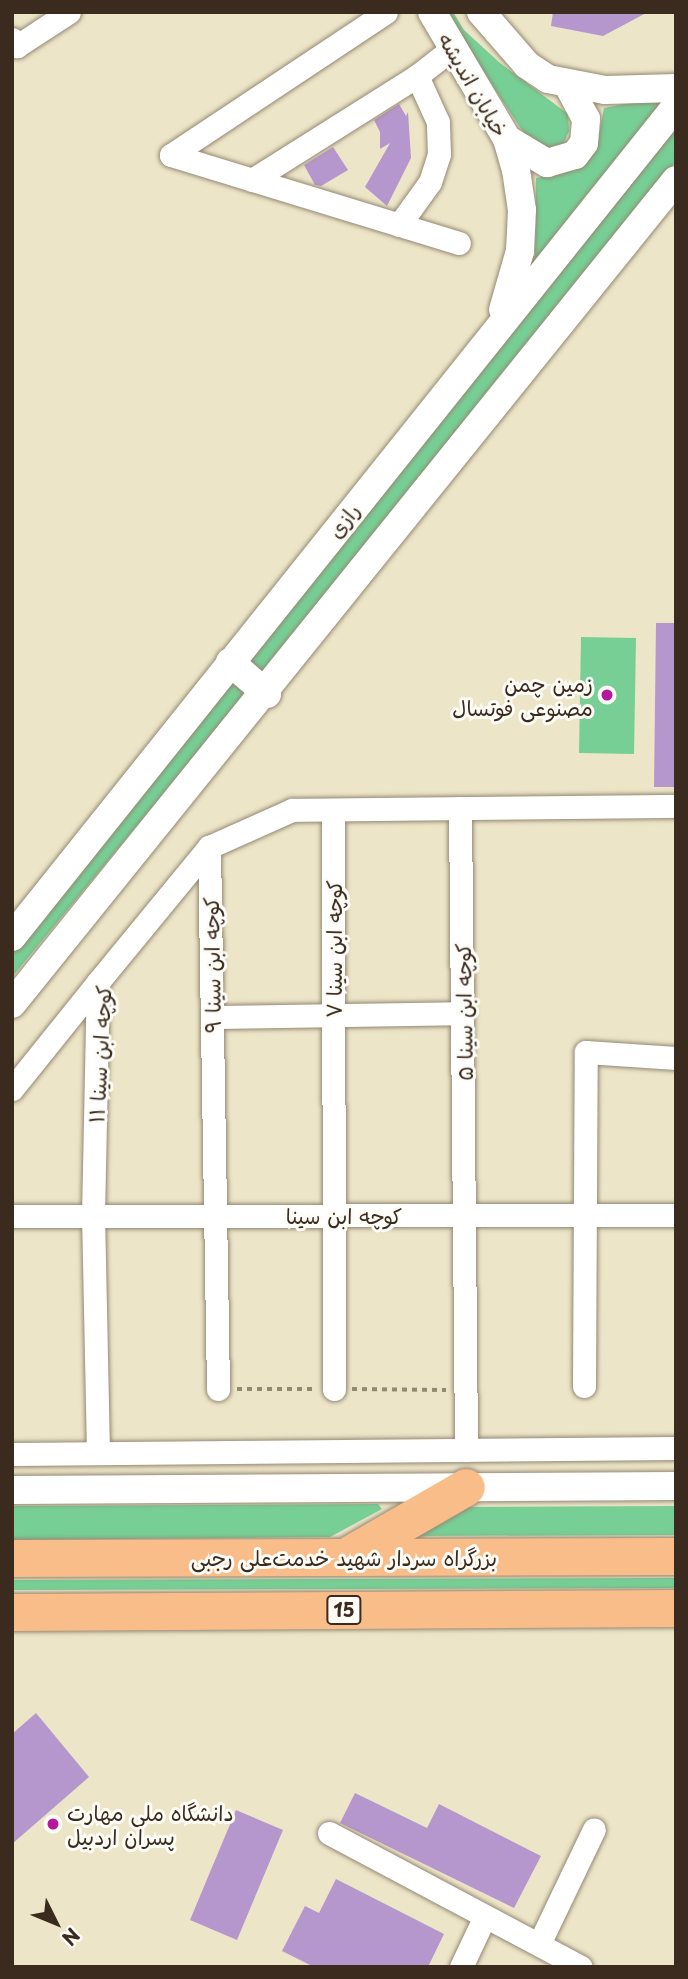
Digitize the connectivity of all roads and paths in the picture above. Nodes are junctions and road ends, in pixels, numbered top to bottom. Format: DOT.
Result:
graph roads {
  1 [pos="69,12"];
  2 [pos="386,12"];
  3 [pos="432,12"];
  4 [pos="481,12"];
  5 [pos="12,39"];
  6 [pos="454,47"];
  7 [pos="417,76"];
  8 [pos="568,85"];
  9 [pos="676,88"];
  10 [pos="676,106"];
  11 [pos="507,139"];
  12 [pos="251,180"];
  13 [pos="676,180"];
  14 [pos="399,225"];
  15 [pos="459,243"];
  16 [pos="500,321"];
  17 [pos="230,662"];
  18 [pos="267,694"];
  19 [pos="676,806"];
  20 [pos="460,808"];
  21 [pos="333,810"];
  22 [pos="209,846"];
  23 [pos="12,937"];
  24 [pos="98,982"];
  25 [pos="12,1004"];
  26 [pos="333,1013"];
  27 [pos="463,1013"];
  28 [pos="212,1017"];
  29 [pos="676,1058"];
  30 [pos="12,1089"];
  31 [pos="334,1215"];
  32 [pos="466,1215"];
  33 [pos="585,1215"];
  34 [pos="676,1215"];
  35 [pos="12,1216"];
  36 [pos="93,1216"];
  37 [pos="214,1216"];
  38 [pos="584,1386"];
  39 [pos="218,1389"];
  40 [pos="334,1389"];
  41 [pos="676,1448"];
  42 [pos="466,1450"];
  43 [pos="98,1452"];
  44 [pos="12,1454"];
  45 [pos="676,1486"];
  46 [pos="466,1487"];
  47 [pos="12,1490"];
  48 [pos="346,1556"];
  49 [pos="676,1556"];
  50 [pos="12,1558"];
  51 [pos="676,1608"];
  52 [pos="12,1612"];
  53 [pos="594,1829"];
  54 [pos="329,1833"];
  55 [pos="485,1916"];
  56 [pos="539,1944"];
  57 [pos="460,1967"];
  58 [pos="582,1967"];
  1 -- 5 [label="street"];
  2 -- 12 [label="street"];
  3 -- 6 [label="street, خیابان اندیشه"];
  4 -- 8 [label="street, خیابان اندیشه"];
  6 -- 7 [label="street"];
  6 -- 11 [label="street, خیابان اندیشه"];
  7 -- 12 [label="street"];
  7 -- 14 [label="street"];
  8 -- 9 [label="street, خیابان اندیشه"];
  8 -- 11 [label="street"];
  10 -- 16 [label="street, رازی"];
  11 -- 16 [label="street, خیابان اندیشه"];
  12 -- 14 [label="street"];
  13 -- 18 [label="street"];
  14 -- 15 [label="street"];
  16 -- 17 [label="street, رازی"];
  17 -- 18 [label="street"];
  17 -- 23 [label="street, رازی"];
  18 -- 25 [label="street"];
  19 -- 20 [label="street"];
  20 -- 21 [label="street"];
  20 -- 27 [label="street, کوچه ابن سینا ۵"];
  21 -- 22 [label="street"];
  21 -- 26 [label="street, کوچه ابن سینا ۷"];
  22 -- 24 [label="street, کوچه ابن سینا ۱۱"];
  22 -- 28 [label="street, کوچه ابن سینا ۹"];
  24 -- 30 [label="street"];
  24 -- 36 [label="street, کوچه ابن سینا ۱۱"];
  26 -- 27 [label="street"];
  26 -- 28 [label="street"];
  26 -- 31 [label="street, کوچه ابن سینا ۷"];
  27 -- 32 [label="street, کوچه ابن سینا ۵"];
  28 -- 37 [label="street, کوچه ابن سینا ۹"];
  29 -- 33 [label="street"];
  31 -- 32 [label="street, کوچه ابن سینا"];
  31 -- 37 [label="street, کوچه ابن سینا"];
  31 -- 40 [label="street, کوچه ابن سینا ۷"];
  32 -- 33 [label="street, کوچه ابن سینا"];
  32 -- 42 [label="street, کوچه ابن سینا ۵"];
  33 -- 34 [label="street, کوچه ابن سینا"];
  33 -- 38 [label="street"];
  35 -- 36 [label="street, کوچه ابن سینا"];
  36 -- 37 [label="street, کوچه ابن سینا"];
  36 -- 43 [label="street, کوچه ابن سینا ۱۱"];
  37 -- 39 [label="street, کوچه ابن سینا ۹"];
  41 -- 42 [label="street"];
  42 -- 43 [label="street"];
  43 -- 44 [label="street"];
  45 -- 46 [label="street"];
  46 -- 47 [label="street"];
  46 -- 48 [label="highway"];
  48 -- 49 [label="highway, بزرگراه سردار شهید خدمت‌علی رجبی"];
  48 -- 50 [label="highway, بزرگراه سردار شهید خدمت‌علی رجبی"];
  51 -- 52 [label="highway, 15"];
  53 -- 56 [label="street"];
  54 -- 55 [label="street"];
  55 -- 56 [label="street"];
  55 -- 57 [label="street"];
  56 -- 58 [label="street"];
}
